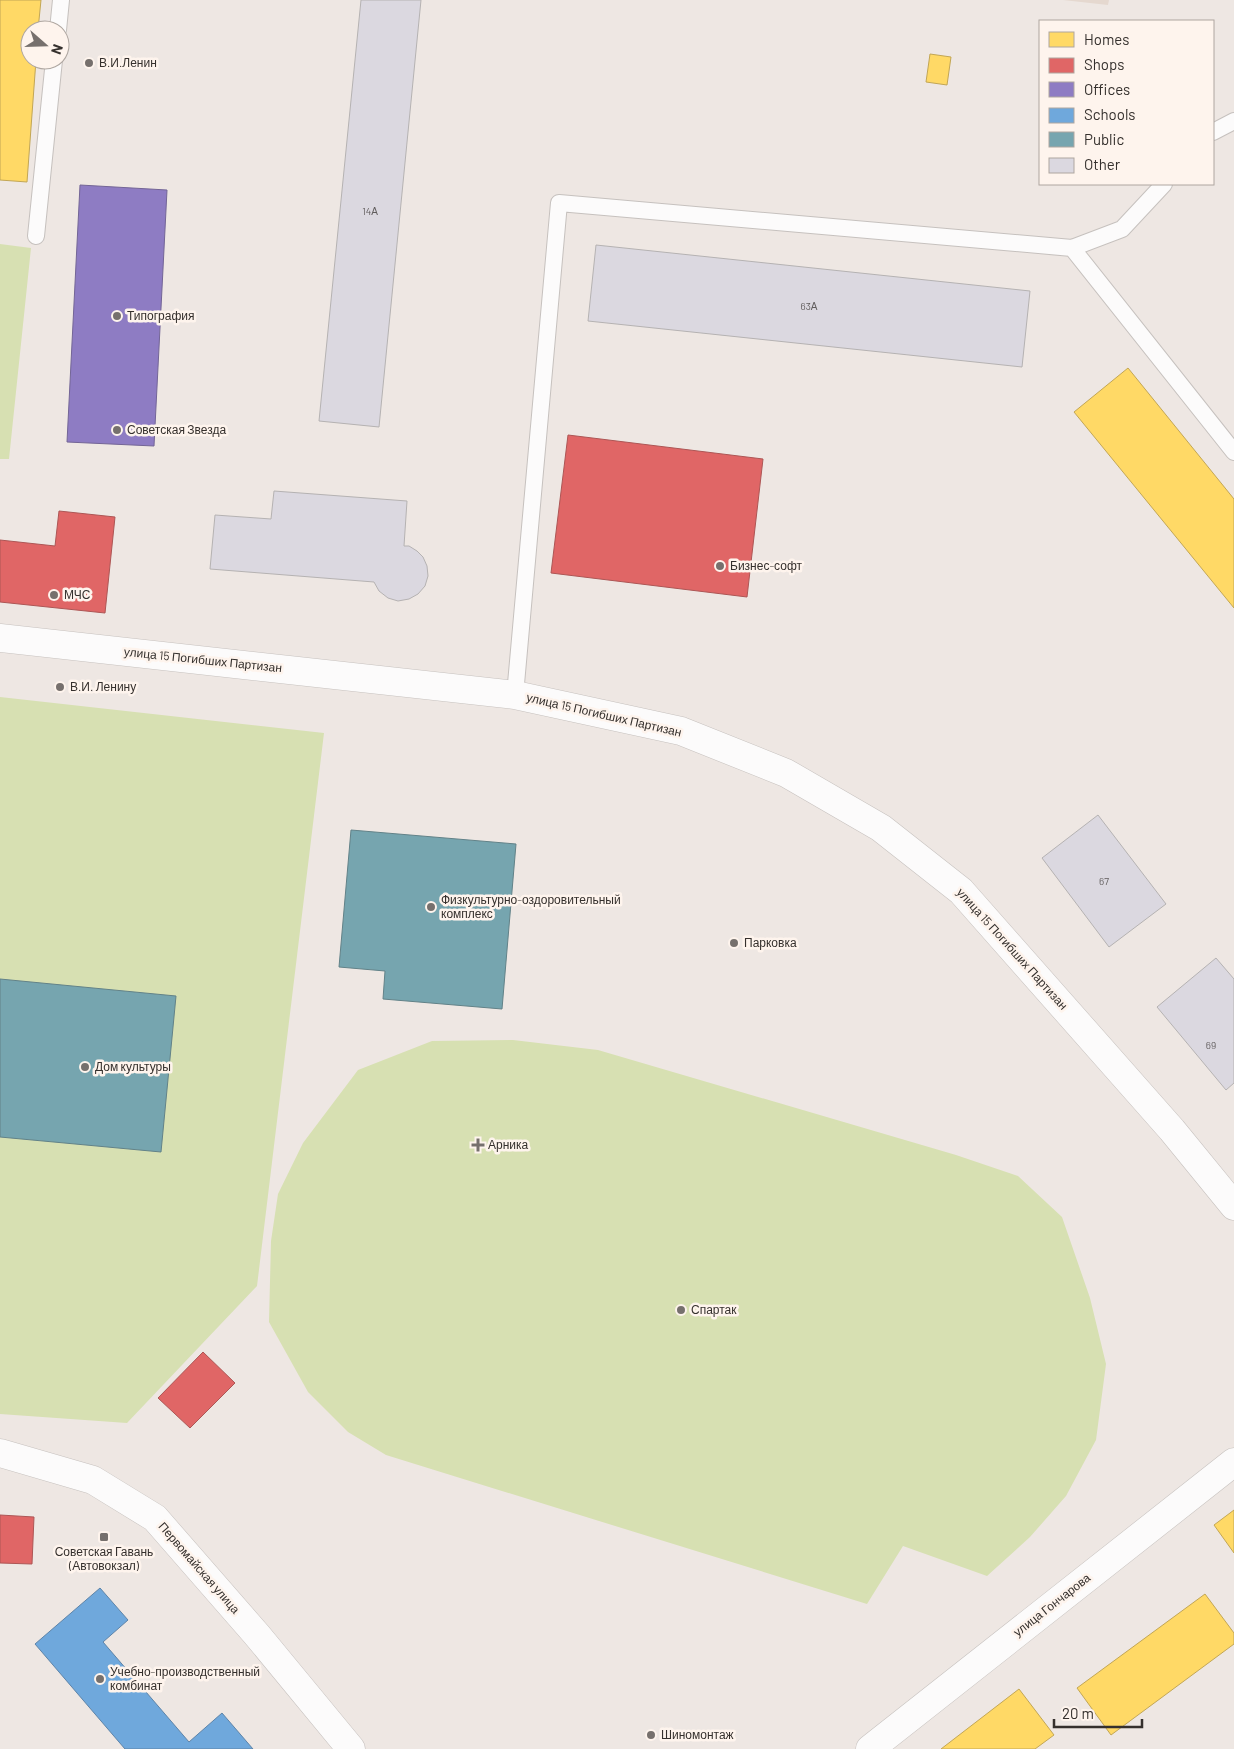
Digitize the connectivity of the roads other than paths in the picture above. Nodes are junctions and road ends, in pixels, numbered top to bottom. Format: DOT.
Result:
graph roads {
  1 [pos="61,0"];
  2 [pos="59,20"];
  3 [pos="53,70"];
  4 [pos="1234,121"];
  5 [pos="1214,131"];
  6 [pos="1163,185"];
  7 [pos="36,236"];
  8 [pos="1072,248"];
  9 [pos="1234,452"];
  10 [pos="0,638"];
  11 [pos="515,695"];
  12 [pos="1234,1206"];
  13 [pos="0,1453"];
  14 [pos="1234,1462"];
  15 [pos="351,1749"];
  16 [pos="870,1749"];
  1 -- 2 [label="lane"];
  3 -- 7 [label="lane"];
  4 -- 5 [label="lane"];
  6 -- 8 [label="lane"];
  8 -- 9 [label="lane"];
  8 -- 11 [label="lane"];
  10 -- 11 [label="street, улица 15 Погибших Партизан"];
  11 -- 12 [label="street, улица 15 Погибших Партизан"];
  13 -- 15 [label="street, Первомайская улица"];
  14 -- 16 [label="street, улица Гончарова"];
}
